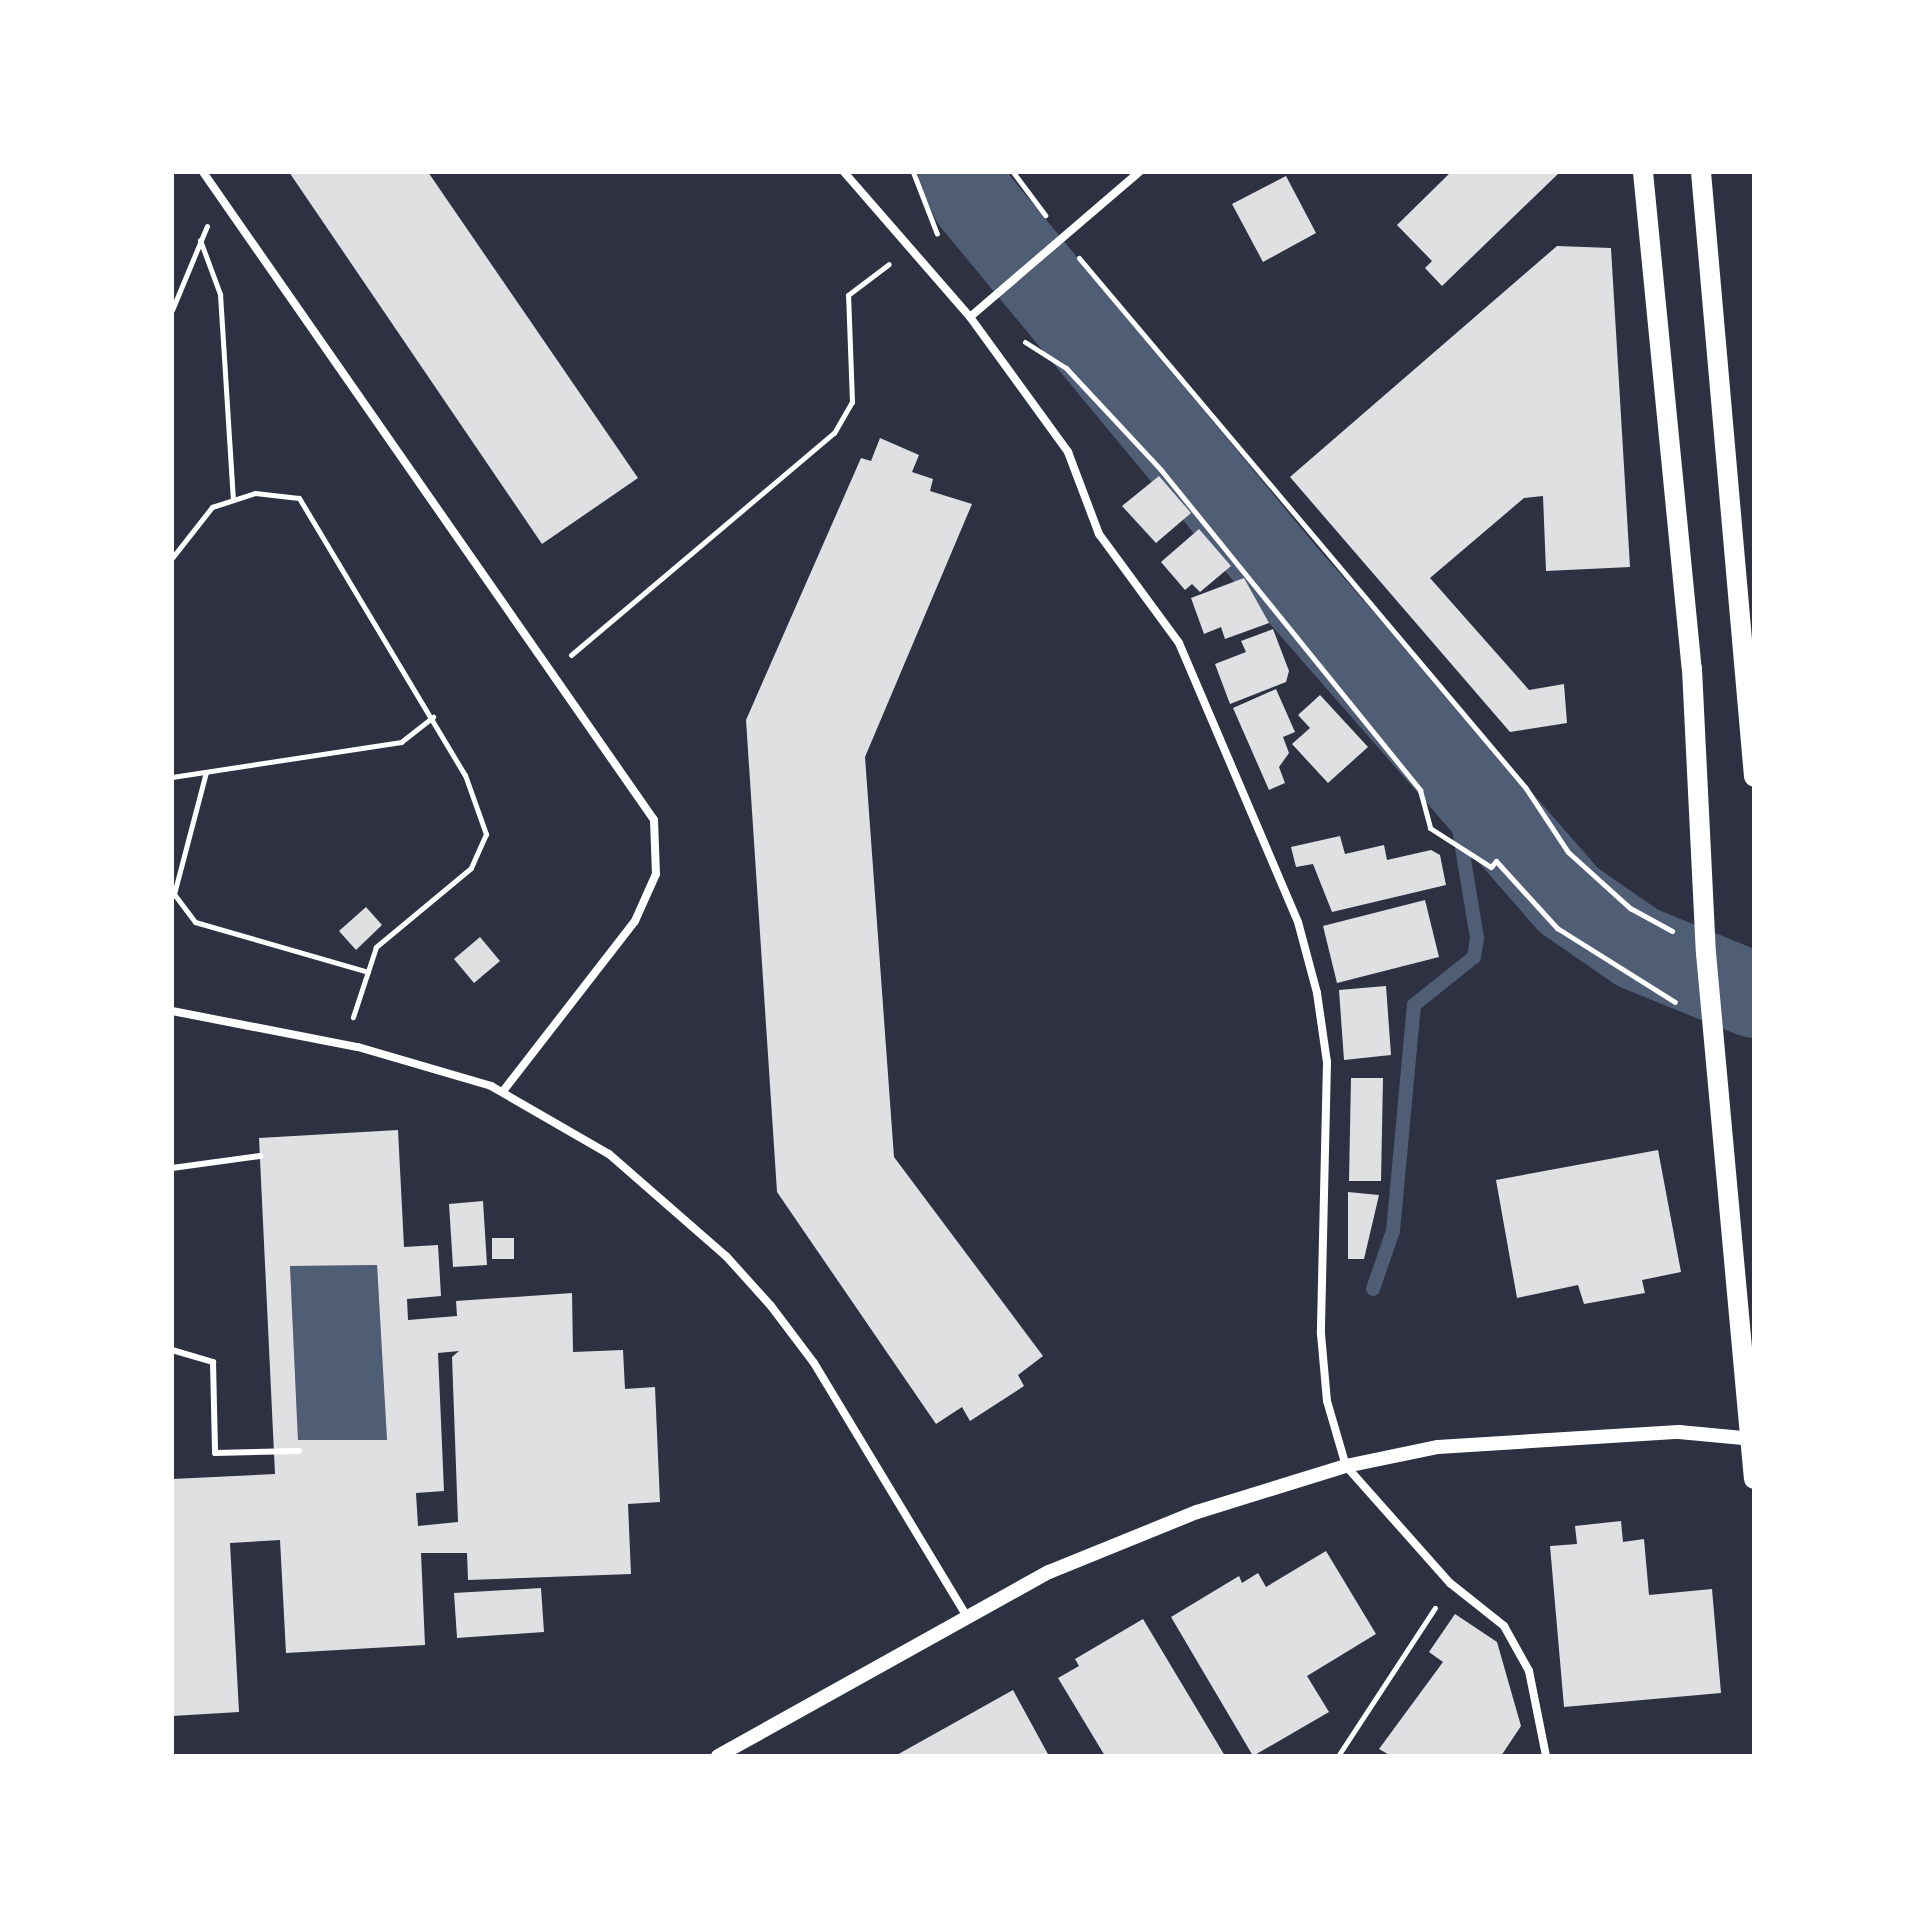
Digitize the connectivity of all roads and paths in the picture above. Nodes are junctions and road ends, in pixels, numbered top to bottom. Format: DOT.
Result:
graph roads {
  1 [pos="203,172"];
  2 [pos="844,172"];
  3 [pos="1013,172"];
  4 [pos="1139,172"];
  5 [pos="1643,172"];
  6 [pos="1701,172"];
  7 [pos="218,190"];
  8 [pos="1063,239"];
  9 [pos="200,240"];
  10 [pos="865,285"];
  11 [pos="172,310"];
  12 [pos="970,317"];
  13 [pos="233,500"];
  14 [pos="175,550"];
  15 [pos="172,558"];
  16 [pos="552,671"];
  17 [pos="433,717"];
  18 [pos="206,772"];
  19 [pos="172,777"];
  20 [pos="1754,777"];
  21 [pos="173,894"];
  22 [pos="1673,932"];
  23 [pos="368,972"];
  24 [pos="1679,1005"];
  25 [pos="172,1011"];
  26 [pos="344,1044"];
  27 [pos="503,1091"];
  28 [pos="260,1156"];
  29 [pos="172,1168"];
  30 [pos="172,1350"];
  31 [pos="1752,1438"];
  32 [pos="299,1451"];
  33 [pos="1346,1466"];
  34 [pos="1754,1479"];
  35 [pos="1450,1583"];
  36 [pos="966,1615"];
  37 [pos="718,1756"];
  38 [pos="1338,1756"];
  39 [pos="1546,1756"];
  1 -- 7 [label="street"];
  2 -- 12 [label="street"];
  3 -- 8 [label="path"];
  4 -- 8 [label="street"];
  5 -- 31 [label="main road"];
  6 -- 20 [label="main road"];
  7 -- 9 [label="path"];
  7 -- 16 [label="street"];
  8 -- 12 [label="street"];
  8 -- 22 [label="path"];
  9 -- 11 [label="path"];
  9 -- 13 [label="path"];
  10 -- 16 [label="path"];
  12 -- 24 [label="path"];
  12 -- 33 [label="street"];
  13 -- 14 [label="path"];
  13 -- 17 [label="path"];
  14 -- 15 [label="path"];
  16 -- 27 [label="street"];
  17 -- 18 [label="path"];
  17 -- 23 [label="path"];
  18 -- 19 [label="path"];
  18 -- 21 [label="path"];
  21 -- 23 [label="path"];
  23 -- 26 [label="path"];
  25 -- 26 [label="street"];
  26 -- 27 [label="street"];
  27 -- 36 [label="street"];
  28 -- 29 [label="lane"];
  30 -- 32 [label="lane"];
  31 -- 33 [label="street"];
  31 -- 34 [label="main road"];
  33 -- 35 [label="street"];
  33 -- 36 [label="street"];
  35 -- 38 [label="path"];
  35 -- 39 [label="street"];
  36 -- 37 [label="street"];
}
